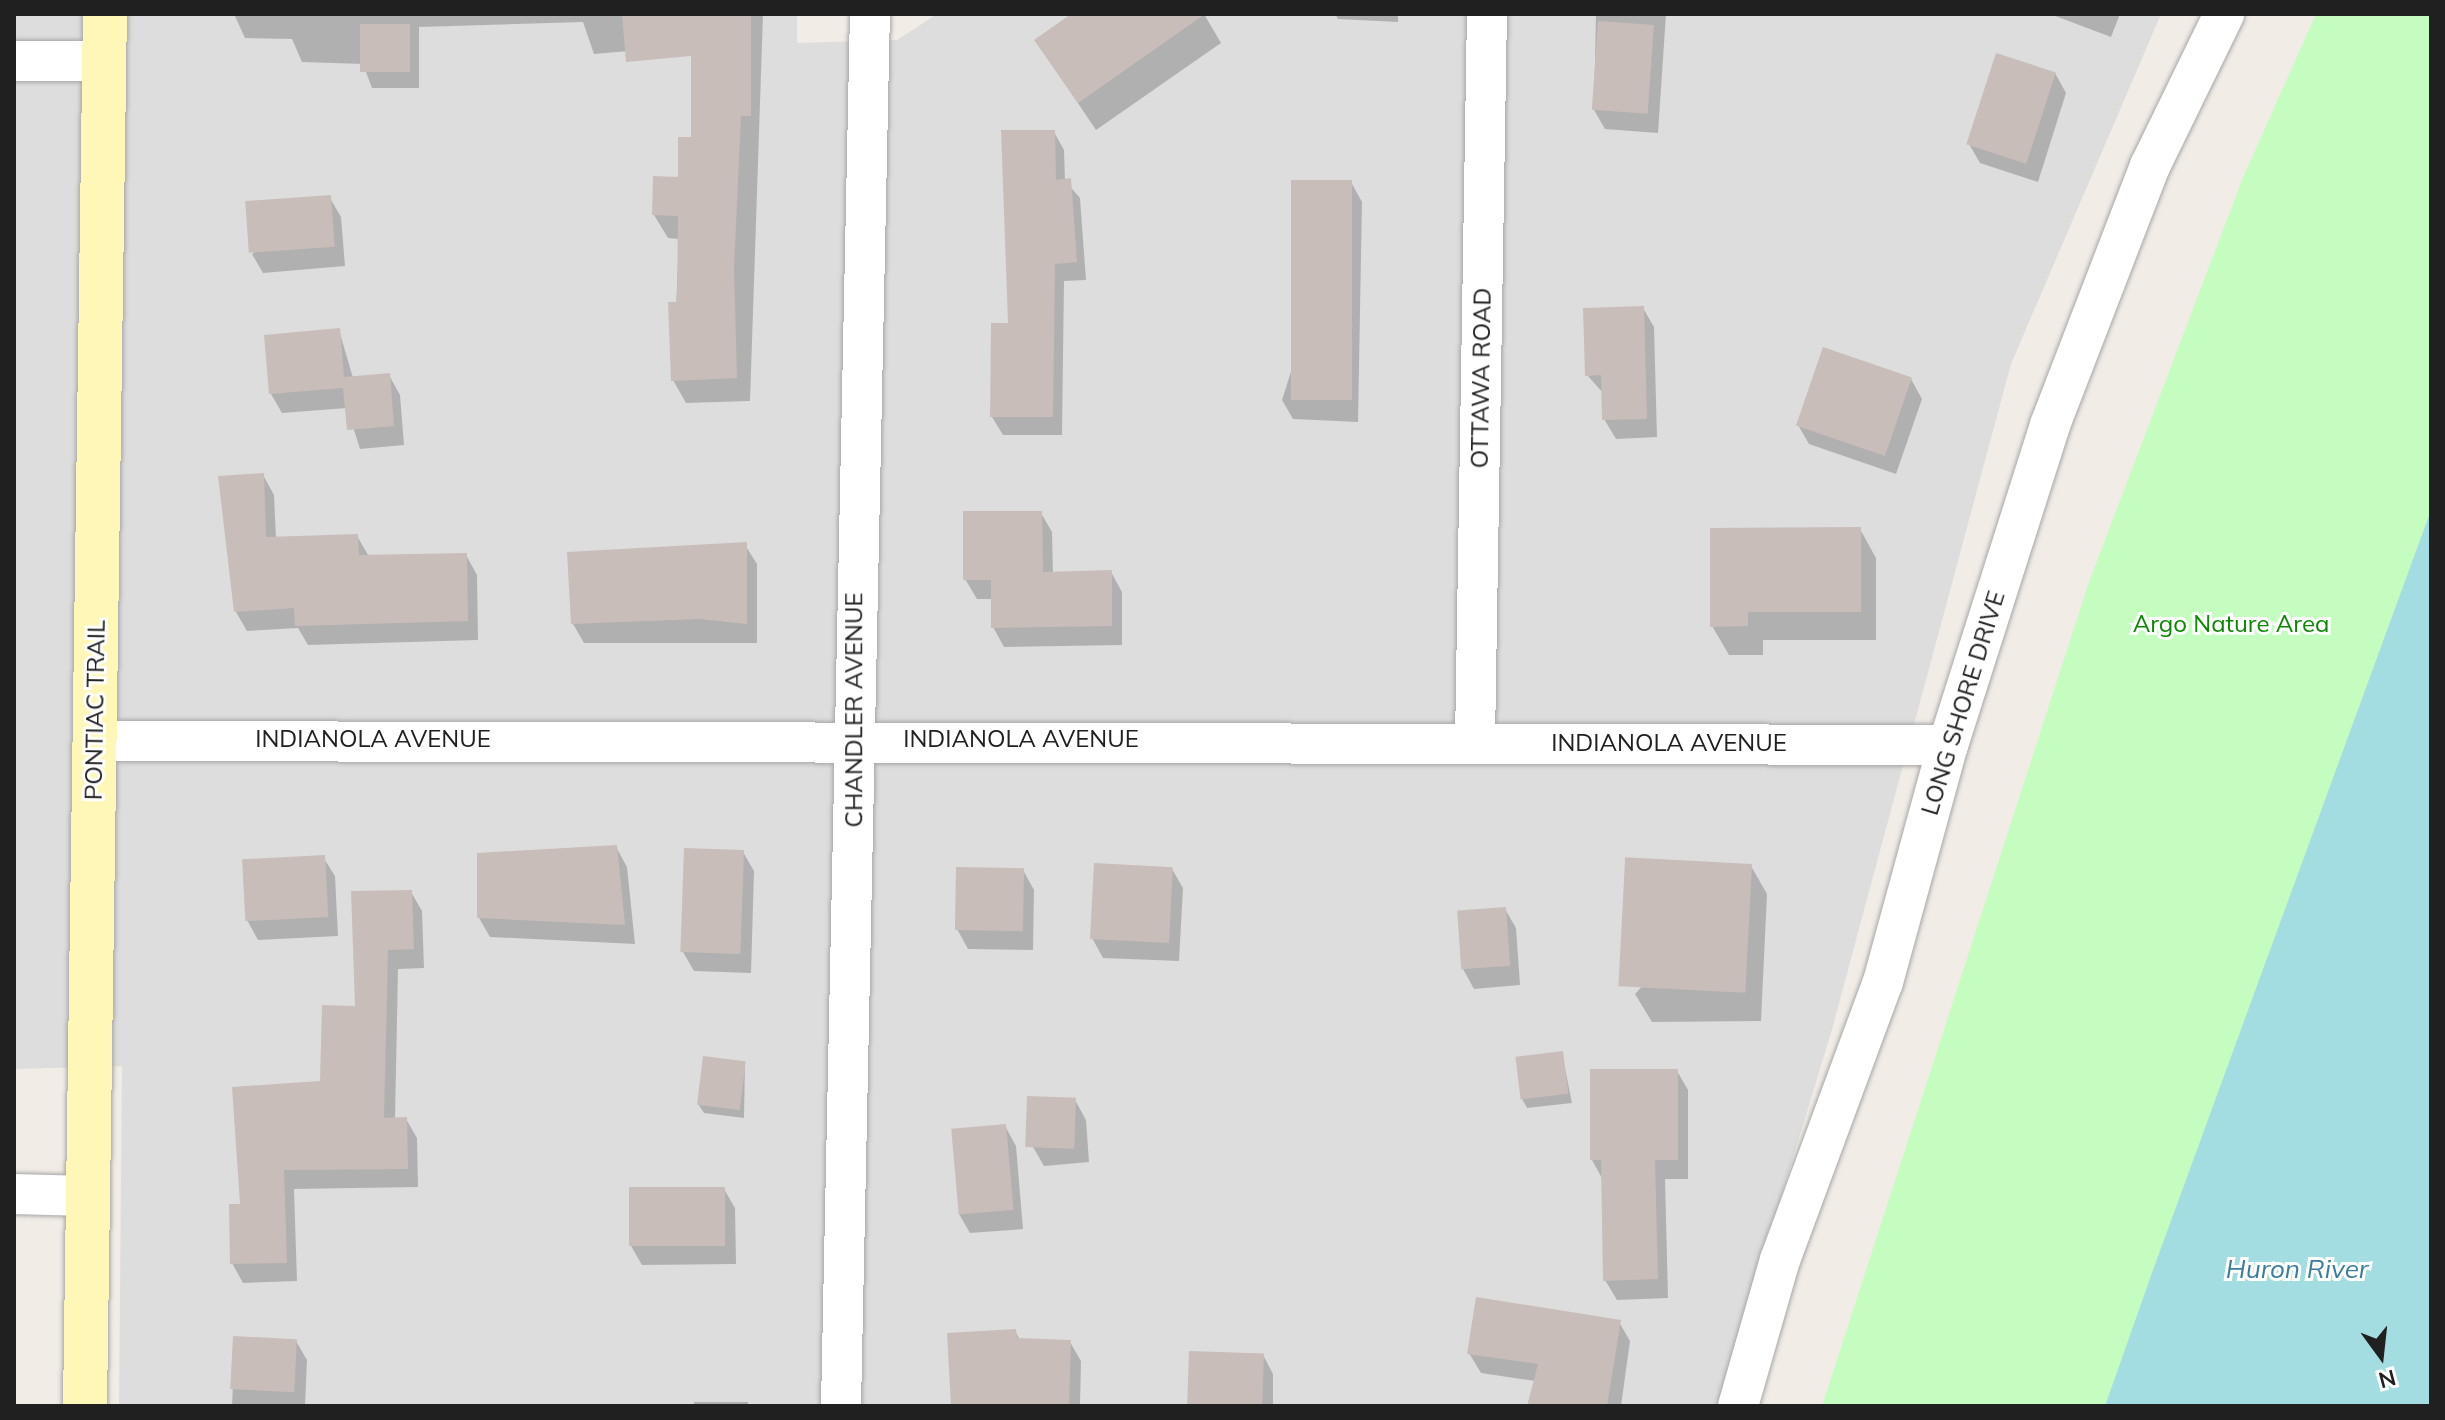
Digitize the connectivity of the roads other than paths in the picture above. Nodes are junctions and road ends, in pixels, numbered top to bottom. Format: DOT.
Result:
graph roads {
  1 [pos="105,14"];
  2 [pos="870,14"];
  3 [pos="1487,14"];
  4 [pos="2224,14"];
  5 [pos="14,61"];
  6 [pos="106,61"];
  7 [pos="854,738"];
  8 [pos="95,741"];
  9 [pos="1475,742"];
  10 [pos="1948,745"];
  11 [pos="14,1194"];
  12 [pos="87,1196"];
  13 [pos="85,1406"];
  14 [pos="841,1406"];
  15 [pos="1738,1406"];
  1 -- 6 [label="main road, PONTIAC TRAIL"];
  2 -- 7 [label="street, CHANDLER AVENUE"];
  3 -- 9 [label="street, OTTAWA ROAD"];
  4 -- 10 [label="street, LONG SHORE DRIVE"];
  5 -- 6 [label="street"];
  6 -- 8 [label="main road, PONTIAC TRAIL"];
  7 -- 8 [label="street, INDIANOLA AVENUE"];
  7 -- 9 [label="street, INDIANOLA AVENUE"];
  7 -- 14 [label="street, CHANDLER AVENUE"];
  8 -- 12 [label="main road, PONTIAC TRAIL"];
  9 -- 10 [label="street, INDIANOLA AVENUE"];
  10 -- 15 [label="street, LONG SHORE DRIVE"];
  11 -- 12 [label="street"];
  12 -- 13 [label="main road, PONTIAC TRAIL"];
}
